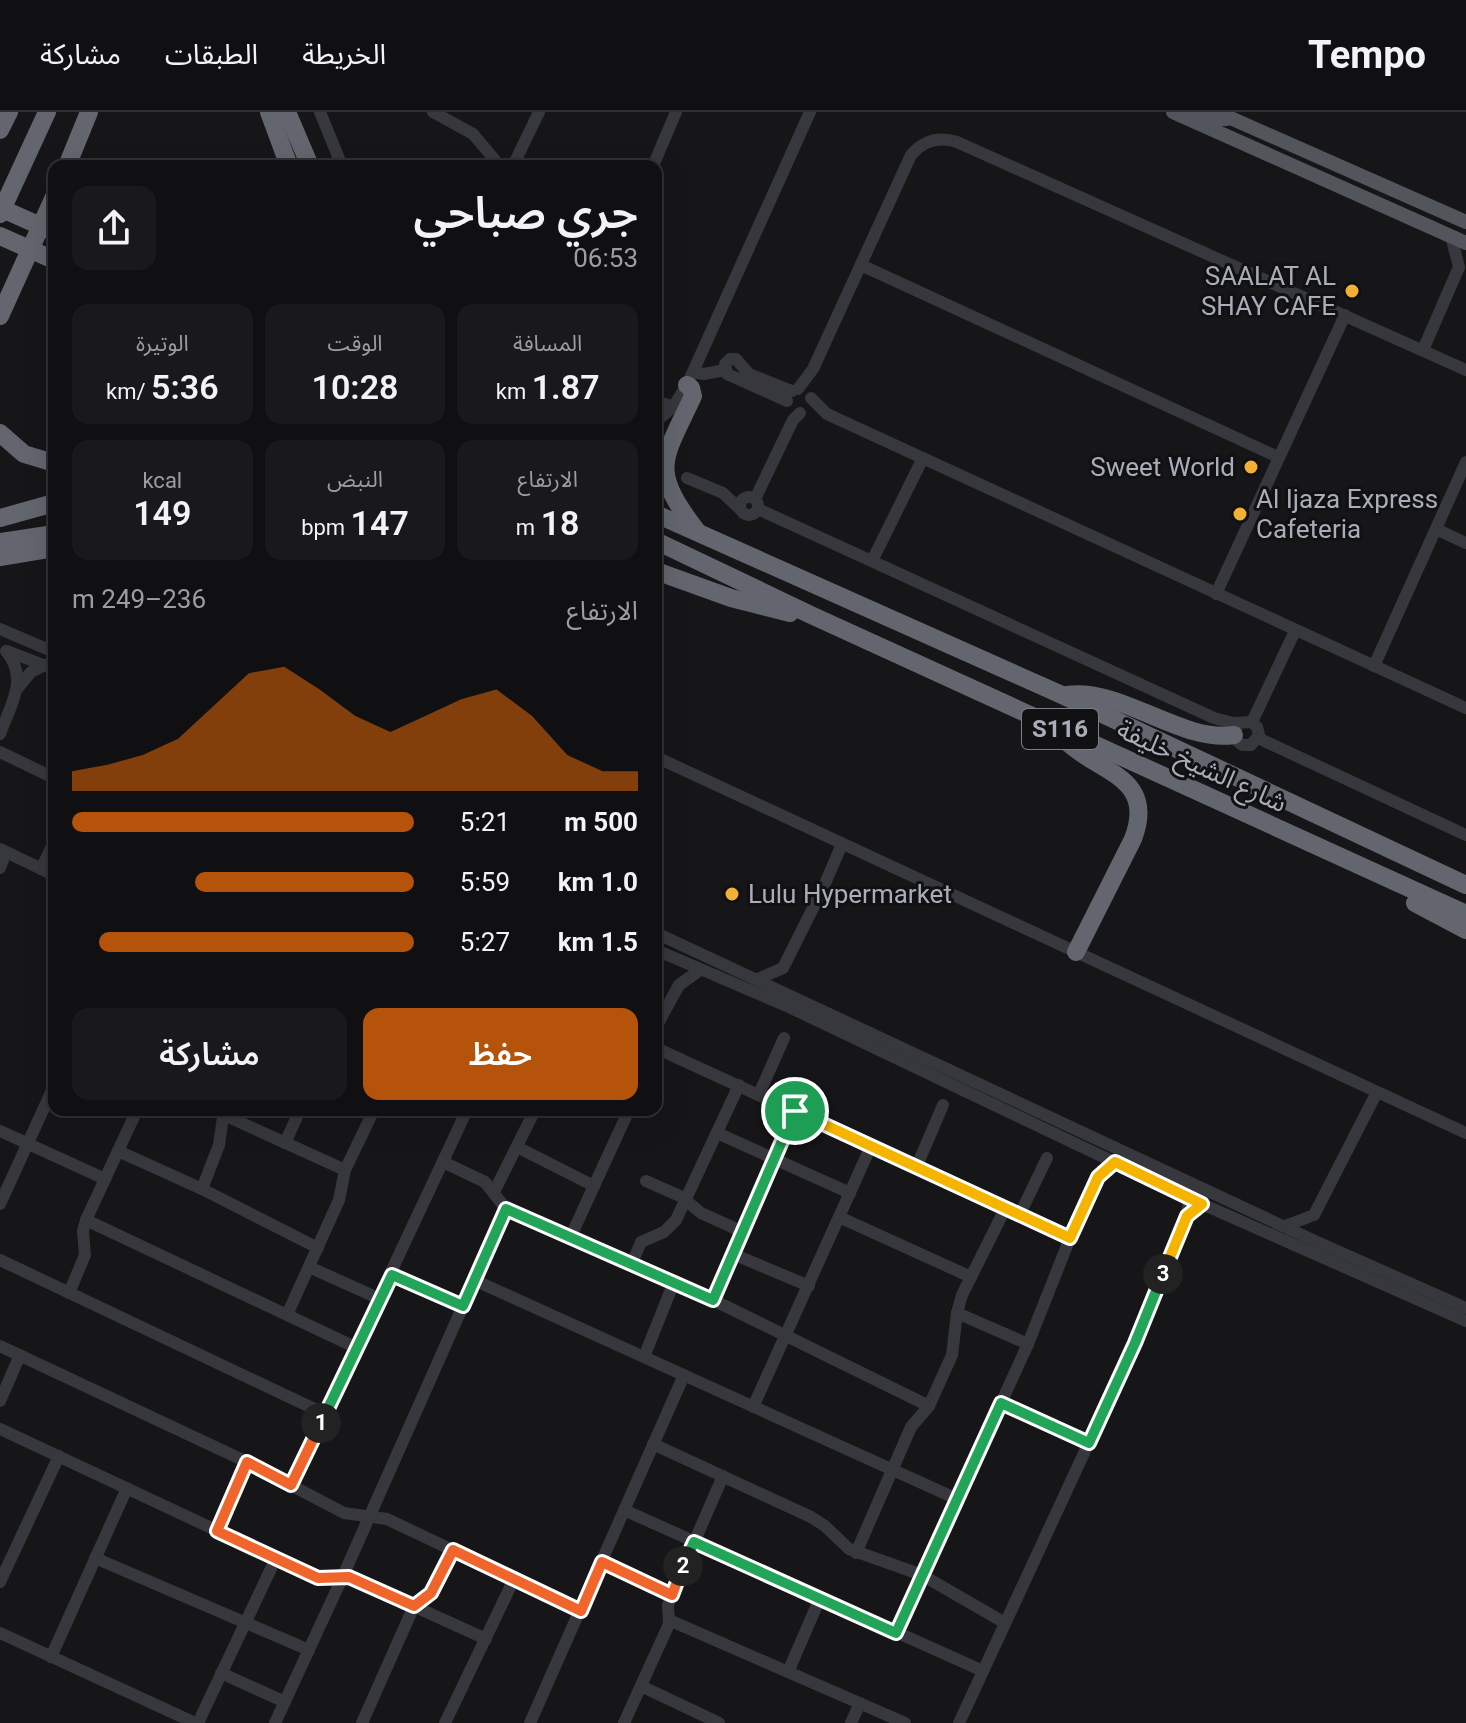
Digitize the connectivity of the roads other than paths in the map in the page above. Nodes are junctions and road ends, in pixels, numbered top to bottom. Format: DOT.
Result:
graph roads {
  1 [pos="9,112"];
  2 [pos="47,112"];
  3 [pos="89,112"];
  4 [pos="269,112"];
  5 [pos="287,112"];
  6 [pos="320,112"];
  7 [pos="433,112"];
  8 [pos="539,112"];
  9 [pos="676,112"];
  10 [pos="810,112"];
  11 [pos="1175,112"];
  12 [pos="1198,112"];
  13 [pos="1224,115"];
  14 [pos="0,130"];
  15 [pos="69,160"];
  16 [pos="287,160"];
  17 [pos="307,160"];
  18 [pos="340,160"];
  19 [pos="495,160"];
  20 [pos="516,160"];
  21 [pos="656,160"];
  22 [pos="0,208"];
  23 [pos="48,210"];
  24 [pos="1466,210"];
  25 [pos="0,214"];
  26 [pos="1447,214"];
  27 [pos="1466,222"];
  28 [pos="48,229"];
  29 [pos="0,236"];
  30 [pos="1451,236"];
  31 [pos="1466,243"];
  32 [pos="48,259"];
  33 [pos="1462,264"];
  34 [pos="863,266"];
  35 [pos="1,311"];
  36 [pos="1345,315"];
  37 [pos="1423,350"];
  38 [pos="813,369"];
  39 [pos="1466,370"];
  40 [pos="690,378"];
  41 [pos="792,394"];
  42 [pos="811,397"];
  43 [pos="662,403"];
  44 [pos="673,407"];
  45 [pos="802,412"];
  46 [pos="827,414"];
  47 [pos="662,416"];
  48 [pos="0,433"];
  49 [pos="1278,457"];
  50 [pos="923,458"];
  51 [pos="48,461"];
  52 [pos="1466,462"];
  53 [pos="687,478"];
  54 [pos="723,493"];
  55 [pos="753,501"];
  56 [pos="48,505"];
  57 [pos="662,514"];
  58 [pos="6,517"];
  59 [pos="1436,529"];
  60 [pos="48,535"];
  61 [pos="700,535"];
  62 [pos="0,542"];
  63 [pos="1466,543"];
  64 [pos="662,544"];
  65 [pos="48,549"];
  66 [pos="0,557"];
  67 [pos="662,559"];
  68 [pos="872,561"];
  69 [pos="720,571"];
  70 [pos="662,573"];
  71 [pos="1216,594"];
  72 [pos="811,615"];
  73 [pos="0,629"];
  74 [pos="1295,631"];
  75 [pos="3,649"];
  76 [pos="48,649"];
  77 [pos="1374,666"];
  78 [pos="48,667"];
  79 [pos="48,667"];
  80 [pos="17,689"];
  81 [pos="1062,695"];
  82 [pos="1466,708"];
  83 [pos="1242,726"];
  84 [pos="1058,728"];
  85 [pos="0,734"];
  86 [pos="1258,738"];
  87 [pos="0,752"];
  88 [pos="662,760"];
  89 [pos="48,775"];
  90 [pos="1255,819"];
  91 [pos="1466,835"];
  92 [pos="842,844"];
  93 [pos="3,851"];
  94 [pos="48,854"];
  95 [pos="0,868"];
  96 [pos="41,869"];
  97 [pos="48,872"];
  98 [pos="1466,885"];
  99 [pos="1466,914"];
  100 [pos="1466,930"];
  101 [pos="662,936"];
  102 [pos="1076,952"];
  103 [pos="662,953"];
  104 [pos="679,960"];
  105 [pos="783,968"];
  106 [pos="700,970"];
  107 [pos="758,979"];
  108 [pos="679,985"];
  109 [pos="794,996"];
  110 [pos="662,1016"];
  111 [pos="784,1038"];
  112 [pos="662,1051"];
  113 [pos="739,1085"];
  114 [pos="1377,1092"];
  115 [pos="759,1094"];
  116 [pos="48,1099"];
  117 [pos="943,1105"];
  118 [pos="795,1111"];
  119 [pos="134,1116"];
  120 [pos="223,1116"];
  121 [pos="231,1116"];
  122 [pos="297,1116"];
  123 [pos="371,1116"];
  124 [pos="464,1116"];
  125 [pos="532,1116"];
  126 [pos="626,1116"];
  127 [pos="0,1131"];
  128 [pos="717,1133"];
  129 [pos="1466,1133"];
  130 [pos="27,1143"];
  131 [pos="285,1143"];
  132 [pos="871,1146"];
  133 [pos="517,1147"];
  134 [pos="118,1151"];
  135 [pos="1096,1153"];
  136 [pos="1047,1158"];
  137 [pos="774,1159"];
  138 [pos="443,1162"];
  139 [pos="1115,1162"];
  140 [pos="916,1168"];
  141 [pos="345,1170"];
  142 [pos="1098,1177"];
  143 [pos="105,1179"];
  144 [pos="646,1181"];
  145 [pos="594,1186"];
  146 [pos="202,1189"];
  147 [pos="494,1192"];
  148 [pos="850,1193"];
  149 [pos="1189,1197"];
  150 [pos="686,1200"];
  151 [pos="0,1204"];
  152 [pos="1202,1204"];
  153 [pos="506,1209"];
  154 [pos="1005,1209"];
  155 [pos="1314,1215"];
  156 [pos="1019,1216"];
  157 [pos="1187,1216"];
  158 [pos="839,1217"];
  159 [pos="86,1220"];
  160 [pos="1282,1231"];
  161 [pos="743,1232"];
  162 [pos="571,1236"];
  163 [pos="1070,1238"];
  164 [pos="1317,1242"];
  165 [pos="318,1248"];
  166 [pos="733,1254"];
  167 [pos="0,1260"];
  168 [pos="632,1263"];
  169 [pos="309,1267"];
  170 [pos="392,1275"];
  171 [pos="971,1277"];
  172 [pos="474,1280"];
  173 [pos="674,1282"];
  174 [pos="809,1286"];
  175 [pos="69,1293"];
  176 [pos="380,1299"];
  177 [pos="713,1300"];
  178 [pos="463,1306"];
  179 [pos="1466,1308"];
  180 [pos="957,1313"];
  181 [pos="287,1315"];
  182 [pos="1466,1321"];
  183 [pos="787,1336"];
  184 [pos="1028,1344"];
  185 [pos="0,1346"];
  186 [pos="357,1348"];
  187 [pos="20,1355"];
  188 [pos="644,1357"];
  189 [pos="684,1375"];
  190 [pos="0,1401"];
  191 [pos="1001,1403"];
  192 [pos="929,1406"];
  193 [pos="753,1407"];
  194 [pos="325,1414"];
  195 [pos="0,1429"];
  196 [pos="1089,1443"];
  197 [pos="653,1444"];
  198 [pos="59,1456"];
  199 [pos="247,1462"];
  200 [pos="891,1469"];
  201 [pos="723,1476"];
  202 [pos="291,1485"];
  203 [pos="127,1488"];
  204 [pos="957,1499"];
  205 [pos="624,1510"];
  206 [pos="370,1515"];
  207 [pos="217,1531"];
  208 [pos="694,1542"];
  209 [pos="453,1550"];
  210 [pos="856,1553"];
  211 [pos="95,1558"];
  212 [pos="276,1558"];
  213 [pos="602,1562"];
  214 [pos="922,1575"];
  215 [pos="343,1576"];
  216 [pos="514,1579"];
  217 [pos="0,1582"];
  218 [pos="672,1595"];
  219 [pos="820,1598"];
  220 [pos="414,1606"];
  221 [pos="581,1611"];
  222 [pos="669,1620"];
  223 [pos="245,1623"];
  224 [pos="1005,1623"];
  225 [pos="0,1633"];
  226 [pos="896,1633"];
  227 [pos="486,1639"];
  228 [pos="309,1650"];
  229 [pos="51,1657"];
  230 [pos="983,1671"];
  231 [pos="788,1672"];
  232 [pos="221,1673"];
  233 [pos="641,1686"];
  234 [pos="285,1702"];
  235 [pos="860,1703"];
  236 [pos="196,1723"];
  237 [pos="275,1723"];
  238 [pos="362,1723"];
  239 [pos="445,1723"];
  240 [pos="530,1723"];
  241 [pos="624,1723"];
  242 [pos="719,1723"];
  243 [pos="851,1723"];
  244 [pos="905,1723"];
  245 [pos="959,1723"];
  1 -- 14 [label="highway"];
  2 -- 25 [label="highway"];
  3 -- 15 [label="highway"];
  4 -- 16 [label="highway"];
  5 -- 17 [label="highway"];
  6 -- 18 [label="street"];
  7 -- 19 [label="street"];
  8 -- 20 [label="street"];
  9 -- 21 [label="street"];
  10 -- 40 [label="street"];
  11 -- 30 [label="main road"];
  12 -- 13 [label="main road"];
  13 -- 26 [label="main road"];
  22 -- 28 [label="highway, bridge"];
  23 -- 35 [label="highway"];
  24 -- 26 [label="street"];
  26 -- 27 [label="main road"];
  29 -- 32 [label="highway, bridge"];
  30 -- 31 [label="main road"];
  30 -- 33 [label="street"];
  33 -- 37 [label="street"];
  34 -- 36 [label="street"];
  34 -- 38 [label="street"];
  34 -- 49 [label="street"];
  36 -- 37 [label="street"];
  36 -- 49 [label="street"];
  37 -- 39 [label="street"];
  38 -- 41 [label="street"];
  38 -- 42 [label="street"];
  40 -- 41 [label="street"];
  40 -- 44 [label="street"];
  40 -- 61 [label="highway"];
  41 -- 42 [label="street"];
  41 -- 45 [label="street"];
  42 -- 45 [label="street"];
  42 -- 46 [label="street"];
  43 -- 44 [label="street"];
  44 -- 47 [label="street"];
  45 -- 46 [label="street"];
  45 -- 55 [label="street"];
  46 -- 50 [label="street"];
  48 -- 51 [label="highway"];
  49 -- 71 [label="street"];
  50 -- 68 [label="street"];
  50 -- 71 [label="street"];
  52 -- 59 [label="street"];
  53 -- 54 [label="street"];
  54 -- 55 [label="street"];
  54 -- 55 [label="street"];
  55 -- 68 [label="street"];
  56 -- 58 [label="highway"];
  57 -- 61 [label="highway, شارع الشيخ خليفة / S116"];
  59 -- 63 [label="street"];
  59 -- 77 [label="street"];
  60 -- 62 [label="highway"];
  61 -- 81 [label="highway, شارع الشيخ خليفة / S116"];
  64 -- 69 [label="highway, شارع الشيخ خليفة / S116"];
  65 -- 66 [label="highway"];
  67 -- 69 [label="highway"];
  68 -- 83 [label="street"];
  69 -- 72 [label="highway, شارع الشيخ خليفة / S116"];
  70 -- 72 [label="highway"];
  71 -- 74 [label="street"];
  72 -- 84 [label="highway, شارع الشيخ خليفة / S116"];
  73 -- 76 [label="street"];
  74 -- 77 [label="street"];
  74 -- 83 [label="street"];
  75 -- 78 [label="street"];
  75 -- 80 [label="street"];
  77 -- 82 [label="street"];
  79 -- 80 [label="street"];
  80 -- 85 [label="street"];
  81 -- 83 [label="highway"];
  81 -- 98 [label="highway, شارع الشيخ خليفة / S116"];
  83 -- 86 [label="street"];
  83 -- 86 [label="street"];
  84 -- 90 [label="highway, شارع الشيخ خليفة / S116"];
  84 -- 102 [label="highway"];
  86 -- 91 [label="street"];
  87 -- 89 [label="street"];
  88 -- 92 [label="street"];
  90 -- 99 [label="highway, شارع الشيخ خليفة / S116"];
  90 -- 100 [label="highway"];
  92 -- 102 [label="street"];
  92 -- 105 [label="street"];
  93 -- 95 [label="street"];
  93 -- 96 [label="street"];
  94 -- 96 [label="street"];
  96 -- 97 [label="street"];
  101 -- 107 [label="street"];
  102 -- 114 [label="street"];
  103 -- 104 [label="street"];
  104 -- 106 [label="street"];
  104 -- 108 [label="street"];
  105 -- 107 [label="street"];
  105 -- 109 [label="street"];
  106 -- 108 [label="street"];
  106 -- 135 [label="street"];
  107 -- 109 [label="street"];
  108 -- 110 [label="street"];
  109 -- 160 [label="street"];
  111 -- 115 [label="street"];
  112 -- 113 [label="street"];
  113 -- 115 [label="street"];
  113 -- 128 [label="street"];
  114 -- 129 [label="street"];
  114 -- 155 [label="street"];
  115 -- 118 [label="street"];
  116 -- 130 [label="street"];
  117 -- 140 [label="street"];
  118 -- 132 [label="street"];
  118 -- 137 [label="street"];
  119 -- 134 [label="street"];
  120 -- 146 [label="street"];
  121 -- 131 [label="street"];
  122 -- 131 [label="street"];
  123 -- 141 [label="street"];
  124 -- 138 [label="street"];
  125 -- 133 [label="street"];
  126 -- 145 [label="street"];
  127 -- 130 [label="street"];
  128 -- 137 [label="street"];
  128 -- 150 [label="street"];
  130 -- 143 [label="street"];
  130 -- 151 [label="street"];
  131 -- 141 [label="street"];
  132 -- 140 [label="street"];
  132 -- 148 [label="street"];
  133 -- 145 [label="street"];
  133 -- 147 [label="street"];
  134 -- 143 [label="street"];
  134 -- 146 [label="street"];
  135 -- 139 [label="street"];
  135 -- 142 [label="street"];
  136 -- 156 [label="street"];
  137 -- 148 [label="street"];
  137 -- 161 [label="street"];
  138 -- 147 [label="street"];
  138 -- 170 [label="street"];
  139 -- 142 [label="street"];
  139 -- 149 [label="street"];
  140 -- 154 [label="street"];
  141 -- 165 [label="street"];
  142 -- 163 [label="street"];
  143 -- 159 [label="street"];
  144 -- 150 [label="street"];
  145 -- 162 [label="street"];
  146 -- 165 [label="street"];
  147 -- 153 [label="street"];
  148 -- 158 [label="street"];
  149 -- 152 [label="street"];
  149 -- 157 [label="street"];
  150 -- 161 [label="street"];
  150 -- 168 [label="street"];
  152 -- 157 [label="street"];
  152 -- 160 [label="street"];
  153 -- 162 [label="street"];
  153 -- 172 [label="street"];
  154 -- 156 [label="street"];
  154 -- 171 [label="street"];
  155 -- 160 [label="street"];
  155 -- 164 [label="street"];
  156 -- 163 [label="street"];
  157 -- 196 [label="street"];
  158 -- 171 [label="street"];
  158 -- 174 [label="street"];
  159 -- 175 [label="street"];
  159 -- 181 [label="street"];
  160 -- 164 [label="street"];
  160 -- 182 [label="street"];
  161 -- 166 [label="street"];
  162 -- 168 [label="street"];
  163 -- 184 [label="street"];
  164 -- 179 [label="street"];
  165 -- 169 [label="street"];
  166 -- 174 [label="street"];
  166 -- 177 [label="street"];
  167 -- 175 [label="street"];
  168 -- 173 [label="street"];
  169 -- 176 [label="street"];
  169 -- 181 [label="street"];
  170 -- 176 [label="street"];
  170 -- 178 [label="street"];
  171 -- 180 [label="street"];
  172 -- 178 [label="street"];
  172 -- 188 [label="street"];
  173 -- 177 [label="street"];
  173 -- 188 [label="street"];
  174 -- 183 [label="street"];
  175 -- 194 [label="street"];
  176 -- 186 [label="street"];
  177 -- 183 [label="street"];
  178 -- 206 [label="street"];
  180 -- 184 [label="street"];
  180 -- 192 [label="street"];
  181 -- 186 [label="street"];
  183 -- 192 [label="street"];
  183 -- 193 [label="street"];
  184 -- 191 [label="street"];
  185 -- 187 [label="street"];
  186 -- 194 [label="street"];
  187 -- 190 [label="street"];
  187 -- 199 [label="street"];
  188 -- 189 [label="street"];
  189 -- 193 [label="street"];
  189 -- 197 [label="street"];
  191 -- 196 [label="street"];
  191 -- 204 [label="street"];
  192 -- 200 [label="street"];
  193 -- 200 [label="street"];
  194 -- 202 [label="street"];
  195 -- 198 [label="street"];
  196 -- 224 [label="street"];
  197 -- 201 [label="street"];
  197 -- 205 [label="street"];
  198 -- 203 [label="street"];
  198 -- 217 [label="street"];
  199 -- 202 [label="street"];
  199 -- 207 [label="street"];
  200 -- 204 [label="street"];
  200 -- 210 [label="street"];
  201 -- 208 [label="street"];
  201 -- 210 [label="street"];
  202 -- 206 [label="street"];
  203 -- 207 [label="street"];
  203 -- 211 [label="street"];
  204 -- 214 [label="street"];
  205 -- 208 [label="street"];
  205 -- 213 [label="street"];
  206 -- 209 [label="street"];
  206 -- 215 [label="street"];
  207 -- 212 [label="street"];
  208 -- 218 [label="street"];
  208 -- 219 [label="street"];
  209 -- 216 [label="street"];
  209 -- 220 [label="street"];
  210 -- 214 [label="street"];
  211 -- 223 [label="street"];
  211 -- 229 [label="street"];
  212 -- 215 [label="street"];
  212 -- 223 [label="street"];
  213 -- 218 [label="street"];
  213 -- 221 [label="street"];
  214 -- 224 [label="street"];
  214 -- 226 [label="street"];
  215 -- 220 [label="street"];
  215 -- 228 [label="street"];
  216 -- 221 [label="street"];
  216 -- 227 [label="street"];
  218 -- 222 [label="street"];
  219 -- 226 [label="street"];
  219 -- 231 [label="street"];
  220 -- 227 [label="street"];
  220 -- 238 [label="street"];
  221 -- 240 [label="street"];
  222 -- 231 [label="street"];
  222 -- 233 [label="street"];
  223 -- 228 [label="street"];
  223 -- 232 [label="street"];
  224 -- 230 [label="street"];
  225 -- 229 [label="street"];
  226 -- 230 [label="street"];
  227 -- 239 [label="street"];
  228 -- 234 [label="street"];
  229 -- 236 [label="street"];
  230 -- 245 [label="street"];
  231 -- 235 [label="street"];
  232 -- 234 [label="street"];
  232 -- 236 [label="street"];
  233 -- 241 [label="street"];
  233 -- 242 [label="street"];
  234 -- 237 [label="street"];
  235 -- 243 [label="street"];
  235 -- 244 [label="street"];
}
